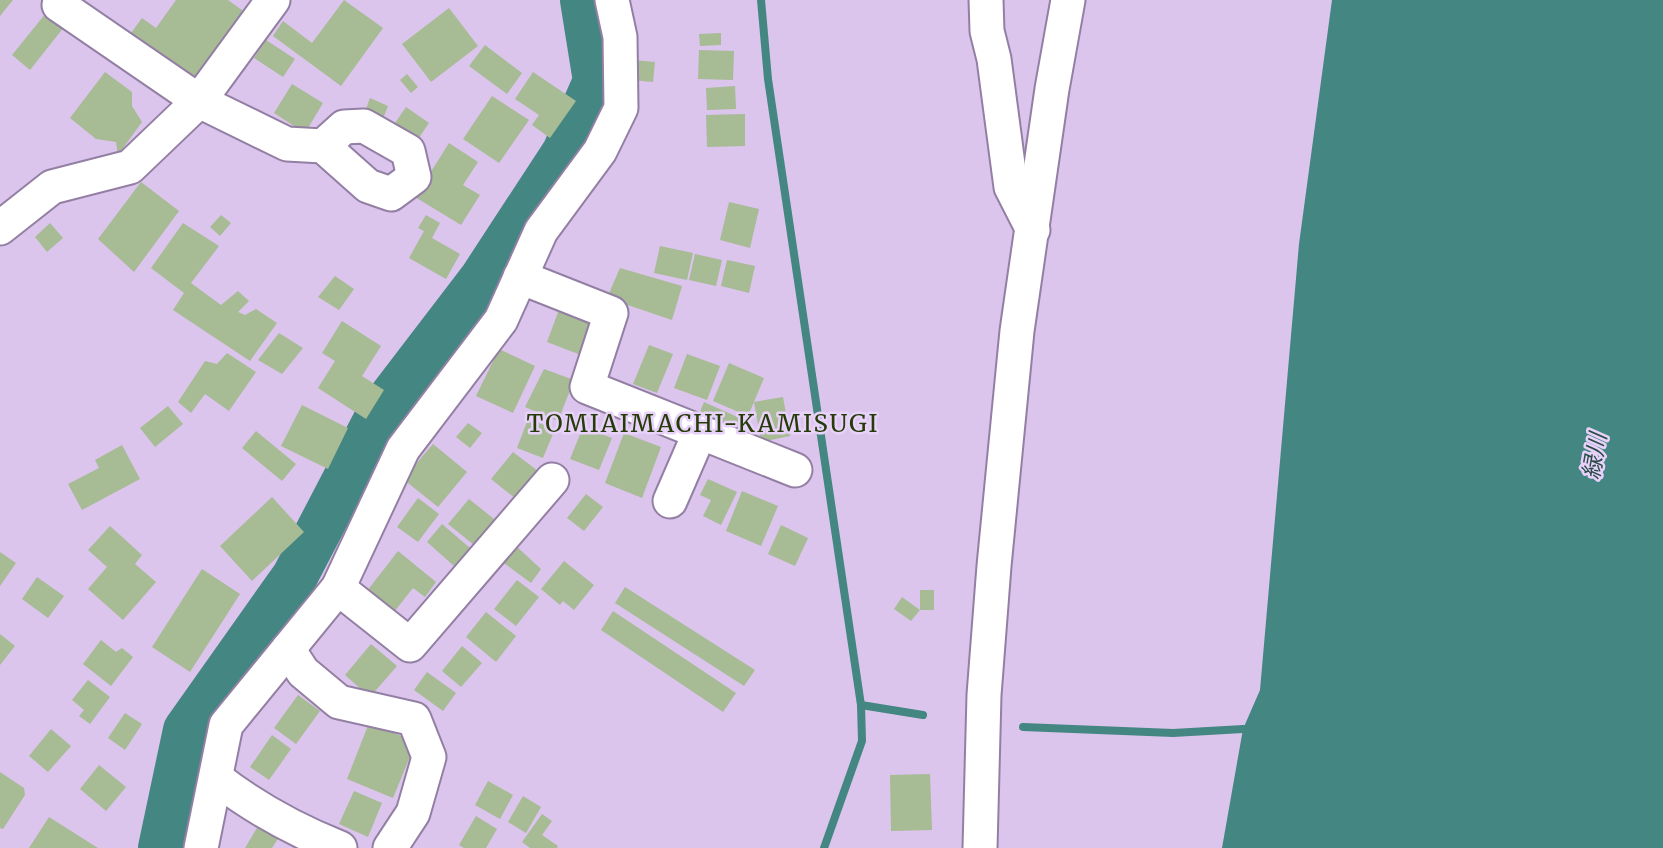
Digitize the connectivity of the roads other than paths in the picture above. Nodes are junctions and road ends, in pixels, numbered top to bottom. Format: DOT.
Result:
graph roads {
  1 [pos="274,0"];
  2 [pos="612,0"];
  3 [pos="1068,0"];
  4 [pos="59,5"];
  5 [pos="990,10"];
  6 [pos="199,101"];
  7 [pos="323,146"];
  8 [pos="0,228"];
  9 [pos="1033,230"];
  10 [pos="520,277"];
  11 [pos="700,432"];
  12 [pos="795,470"];
  13 [pos="552,480"];
  14 [pos="670,501"];
  15 [pos="338,589"];
  16 [pos="288,649"];
  17 [pos="216,778"];
  18 [pos="201,848"];
  19 [pos="340,848"];
  20 [pos="390,848"];
  21 [pos="979,848"];
  1 -- 6 [label="street"];
  2 -- 10 [label="street"];
  3 -- 9 [label="street"];
  4 -- 6 [label="street"];
  5 -- 9 [label="street"];
  6 -- 7 [label="street"];
  6 -- 8 [label="street"];
  9 -- 21 [label="street"];
  10 -- 11 [label="street"];
  10 -- 15 [label="street"];
  11 -- 12 [label="street"];
  11 -- 14 [label="street"];
  13 -- 15 [label="street"];
  15 -- 16 [label="street"];
  16 -- 17 [label="street"];
  16 -- 20 [label="street"];
  17 -- 18 [label="street"];
  17 -- 19 [label="street"];
}
